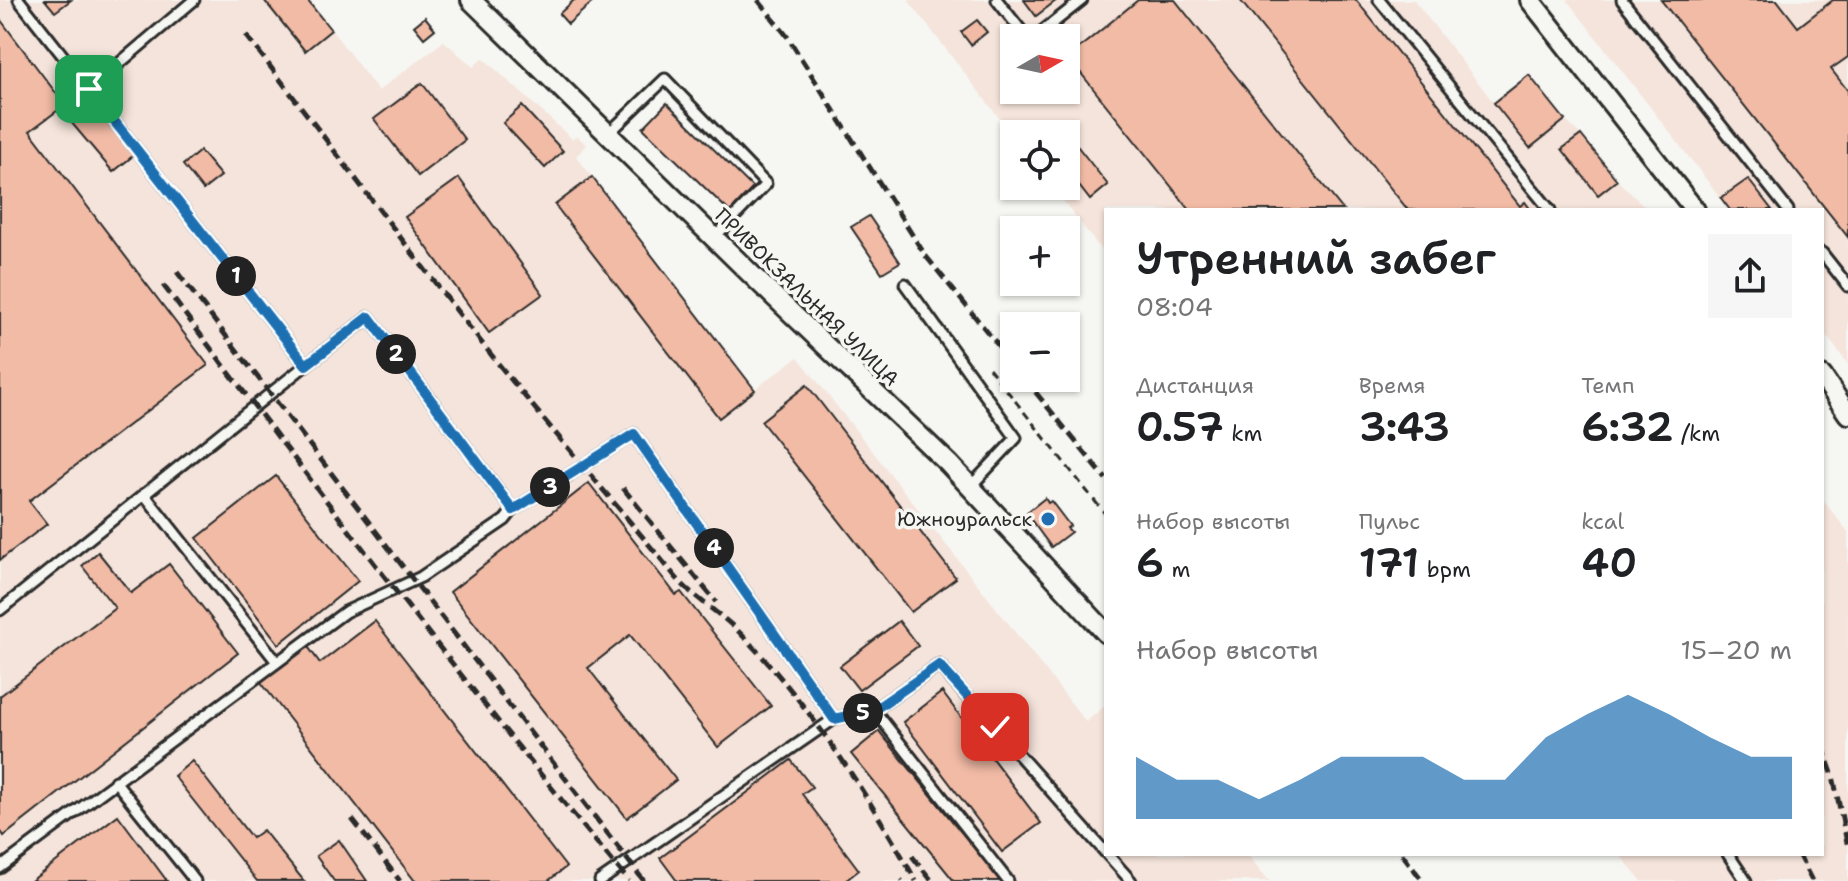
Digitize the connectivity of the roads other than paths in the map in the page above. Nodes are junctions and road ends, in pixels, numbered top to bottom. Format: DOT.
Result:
graph roads {
  1 [pos="19,0"];
  2 [pos="194,0"];
  3 [pos="471,0"];
  4 [pos="997,0"];
  5 [pos="1082,0"];
  6 [pos="1379,0"];
  7 [pos="1530,0"];
  8 [pos="1622,0"];
  9 [pos="1016,24"];
  10 [pos="1052,24"];
  11 [pos="89,89"];
  12 [pos="608,134"];
  13 [pos="1548,208"];
  14 [pos="1693,208"];
  15 [pos="1786,208"];
  16 [pos="714,238"];
  17 [pos="1824,256"];
  18 [pos="905,284"];
  19 [pos="1848,286"];
  20 [pos="306,365"];
  21 [pos="1825,385"];
  22 [pos="1848,414"];
  23 [pos="970,487"];
  24 [pos="144,494"];
  25 [pos="513,510"];
  26 [pos="0,610"];
  27 [pos="1104,631"];
  28 [pos="277,662"];
  29 [pos="874,710"];
  30 [pos="834,719"];
  31 [pos="115,781"];
  32 [pos="1104,850"];
  33 [pos="1110,856"];
  34 [pos="1729,856"];
  35 [pos="0,868"];
  36 [pos="195,881"];
  37 [pos="600,881"];
  38 [pos="1008,881"];
  39 [pos="1131,881"];
  40 [pos="1746,881"];
  1 -- 11 [label="lane"];
  2 -- 11 [label="lane"];
  3 -- 12 [label="street, ПРИВОКЗАЛЬНАЯ УЛИЦА"];
  4 -- 9 [label="lane"];
  5 -- 10 [label="lane"];
  6 -- 13 [label="lane"];
  7 -- 14 [label="street"];
  8 -- 15 [label="lane"];
  11 -- 20 [label="lane"];
  12 -- 16 [label="street, ПРИВОКЗАЛЬНАЯ УЛИЦА"];
  12 -- 16 [label="lane"];
  16 -- 23 [label="street, ПРИВОКЗАЛЬНАЯ УЛИЦА"];
  17 -- 19 [label="lane"];
  18 -- 23 [label="lane"];
  20 -- 24 [label="lane"];
  20 -- 25 [label="lane"];
  21 -- 22 [label="street"];
  23 -- 27 [label="street, ПРИВОКЗАЛЬНАЯ УЛИЦА"];
  24 -- 26 [label="lane"];
  24 -- 28 [label="lane"];
  25 -- 28 [label="lane"];
  25 -- 30 [label="lane"];
  28 -- 31 [label="lane"];
  29 -- 30 [label="lane"];
  29 -- 32 [label="lane"];
  29 -- 38 [label="lane"];
  30 -- 37 [label="lane"];
  31 -- 35 [label="lane"];
  31 -- 36 [label="lane"];
  33 -- 39 [label="lane"];
  34 -- 40 [label="lane"];
}
